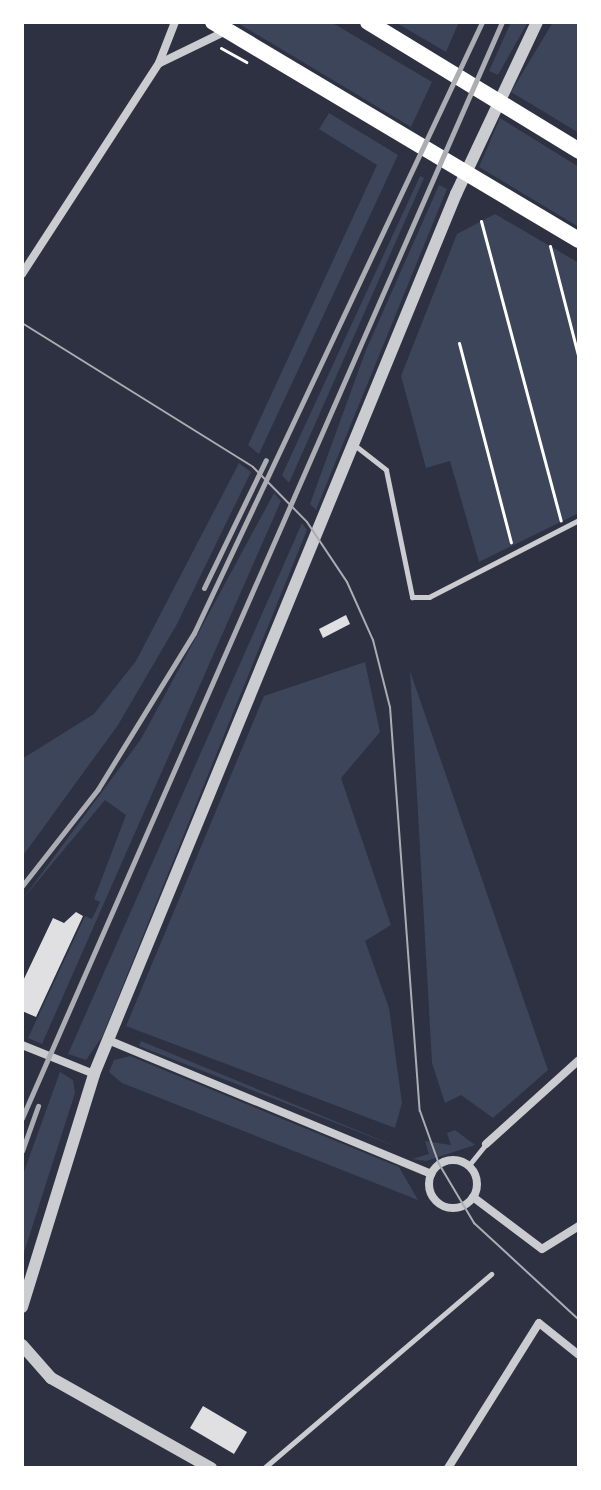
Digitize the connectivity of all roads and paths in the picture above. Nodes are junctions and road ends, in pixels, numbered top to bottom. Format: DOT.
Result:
graph roads {
  1 [pos="175,22"];
  2 [pos="368,22"];
  3 [pos="537,22"];
  4 [pos="220,26"];
  5 [pos="159,63"];
  6 [pos="579,151"];
  7 [pos="481,221"];
  8 [pos="579,240"];
  9 [pos="550,246"];
  10 [pos="22,274"];
  11 [pos="459,343"];
  12 [pos="579,359"];
  13 [pos="357,447"];
  14 [pos="579,520"];
  15 [pos="563,528"];
  16 [pos="514,553"];
  17 [pos="108,1040"];
  18 [pos="22,1045"];
  19 [pos="579,1060"];
  20 [pos="94,1074"];
  21 [pos="486,1144"];
  22 [pos="469,1165"];
  23 [pos="431,1174"];
  24 [pos="473,1197"];
  25 [pos="579,1226"];
  26 [pos="491,1274"];
  27 [pos="22,1307"];
  28 [pos="22,1345"];
  29 [pos="579,1355"];
  30 [pos="211,1468"];
  31 [pos="264,1468"];
  32 [pos="448,1468"];
  1 -- 5 [label="street"];
  2 -- 6 [label="main road"];
  3 -- 13 [label="street"];
  4 -- 5 [label="street"];
  4 -- 8 [label="main road"];
  5 -- 10 [label="street"];
  7 -- 15 [label="path"];
  9 -- 12 [label="path"];
  11 -- 16 [label="path"];
  13 -- 16 [label="lane"];
  13 -- 17 [label="street"];
  14 -- 15 [label="lane"];
  15 -- 16 [label="lane"];
  17 -- 20 [label="street"];
  17 -- 23 [label="street"];
  18 -- 20 [label="street"];
  19 -- 21 [label="street"];
  20 -- 27 [label="street"];
  21 -- 22 [label="lane"];
  22 -- 23 [label="street"];
  22 -- 24 [label="street"];
  23 -- 24 [label="street"];
  24 -- 25 [label="street"];
  26 -- 31 [label="lane"];
  28 -- 30 [label="street"];
  29 -- 32 [label="street"];
}
